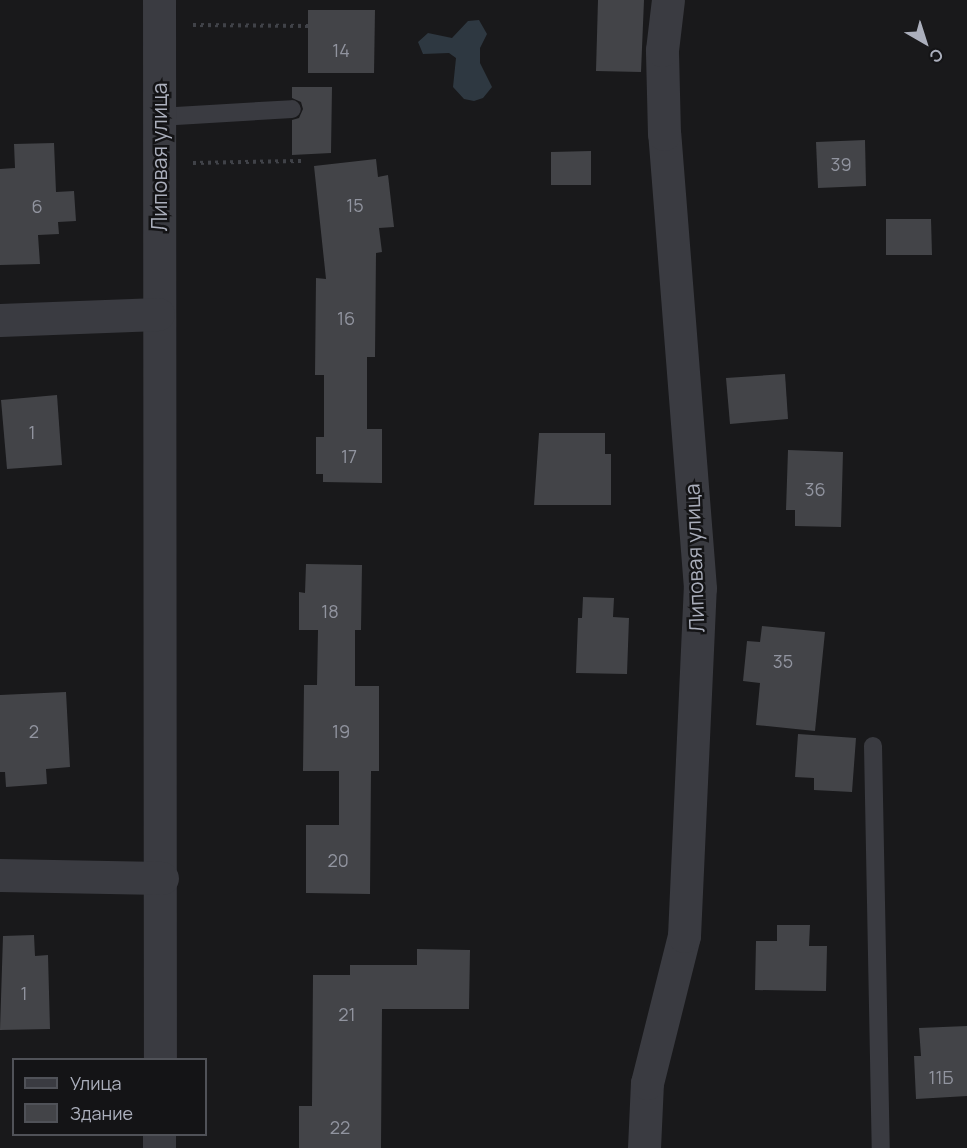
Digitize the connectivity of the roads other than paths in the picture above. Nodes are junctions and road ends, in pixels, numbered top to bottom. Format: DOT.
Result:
graph roads {
  1 [pos="668,0"];
  2 [pos="159,12"];
  3 [pos="292,109"];
  4 [pos="159,117"];
  5 [pos="158,314"];
  6 [pos="0,320"];
  7 [pos="873,746"];
  8 [pos="0,875"];
  9 [pos="162,878"];
  10 [pos="160,1058"];
  11 [pos="645,1148"];
  12 [pos="881,1148"];
  1 -- 11 [label="street, Липовая улица"];
  2 -- 4 [label="street, Липовая улица"];
  3 -- 4 [label="lane"];
  4 -- 5 [label="street, Липовая улица"];
  5 -- 6 [label="street"];
  5 -- 9 [label="street, Липовая улица"];
  7 -- 12 [label="lane"];
  8 -- 9 [label="street"];
  9 -- 10 [label="street, Липовая улица"];
}
